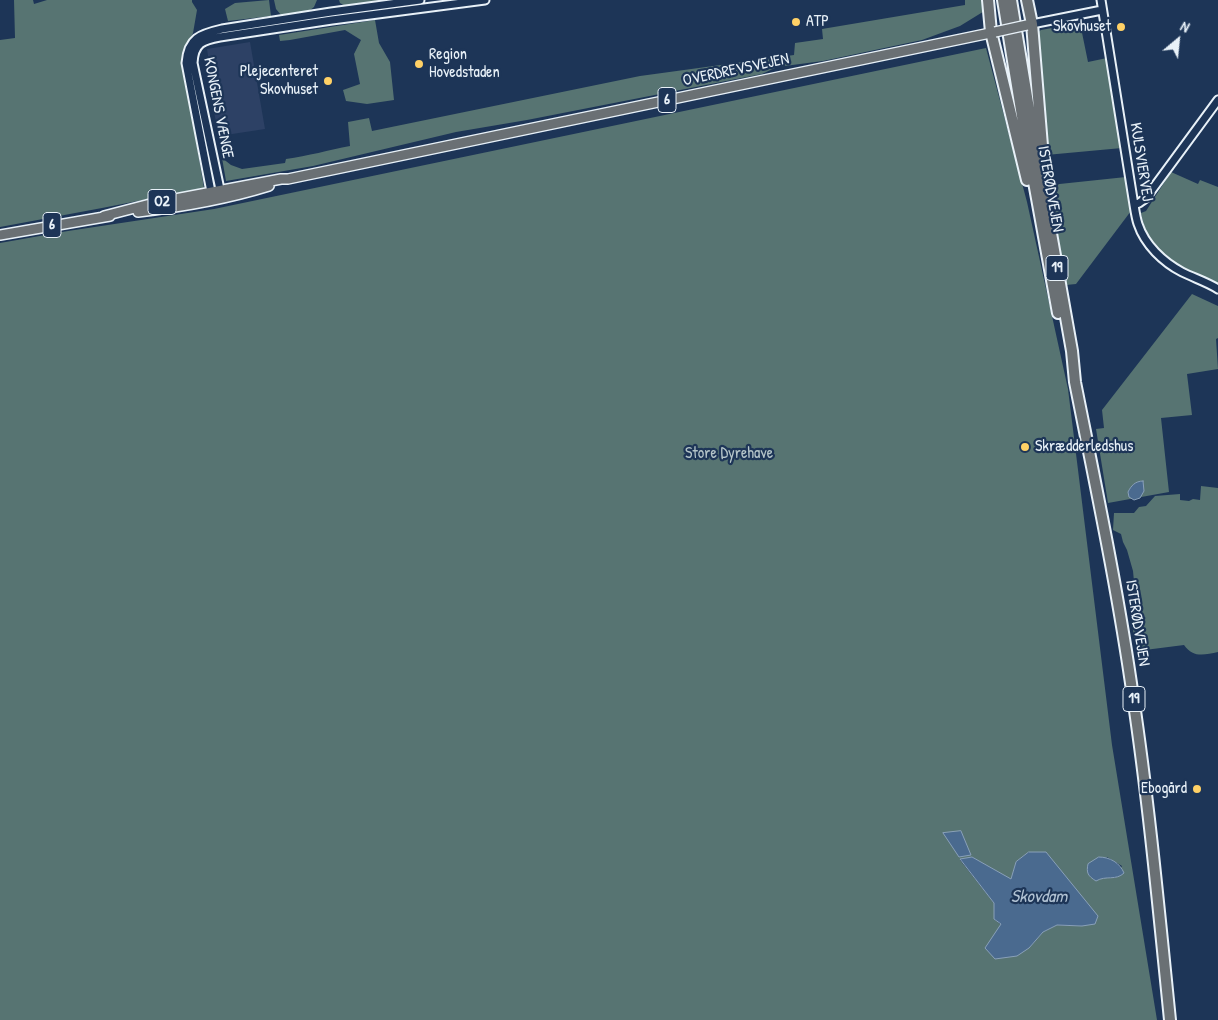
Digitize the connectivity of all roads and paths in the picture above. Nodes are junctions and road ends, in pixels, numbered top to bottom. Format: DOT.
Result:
graph roads {
  1 [pos="420,0"];
  2 [pos="485,0"];
  3 [pos="988,0"];
  4 [pos="1003,0"];
  5 [pos="1011,0"];
  6 [pos="1027,0"];
  7 [pos="1101,0"];
  8 [pos="1102,10"];
  9 [pos="1030,25"];
  10 [pos="993,32"];
  11 [pos="1218,100"];
  12 [pos="1042,189"];
  13 [pos="216,195"];
  14 [pos="1134,205"];
  15 [pos="104,216"];
  16 [pos="1040,220"];
  17 [pos="0,235"];
  18 [pos="1218,289"];
  19 [pos="1075,382"];
  20 [pos="1170,1020"];
  1 -- 13 [label="street, KONGENS VÆNGE"];
  2 -- 13 [label="street, KONGENS VÆNGE"];
  3 -- 10 [label="highway"];
  4 -- 16 [label="highway, ISTERØDVEJEN / 19"];
  5 -- 12 [label="highway, ISTERØDVEJEN / 19"];
  6 -- 9 [label="highway"];
  7 -- 8 [label="street, KULSVIERVEJ"];
  8 -- 9 [label="street, OVERDREVSVEJEN"];
  8 -- 14 [label="street, KULSVIERVEJ"];
  9 -- 10 [label="main road, OVERDREVSVEJEN / 6, bridge"];
  9 -- 12 [label="highway"];
  10 -- 13 [label="main road, OVERDREVSVEJEN / 6"];
  10 -- 16 [label="highway"];
  11 -- 14 [label="street"];
  12 -- 19 [label="highway, ISTERØDVEJEN / 19"];
  13 -- 15 [label="main road, OVERDREVSVEJEN / O2"];
  14 -- 18 [label="street, KULSVIERVEJ"];
  15 -- 17 [label="main road, OVERDREVSVEJEN / 6"];
  16 -- 19 [label="highway, ISTERØDVEJEN / 19"];
  19 -- 20 [label="highway, ISTERØDVEJEN / 19"];
}
